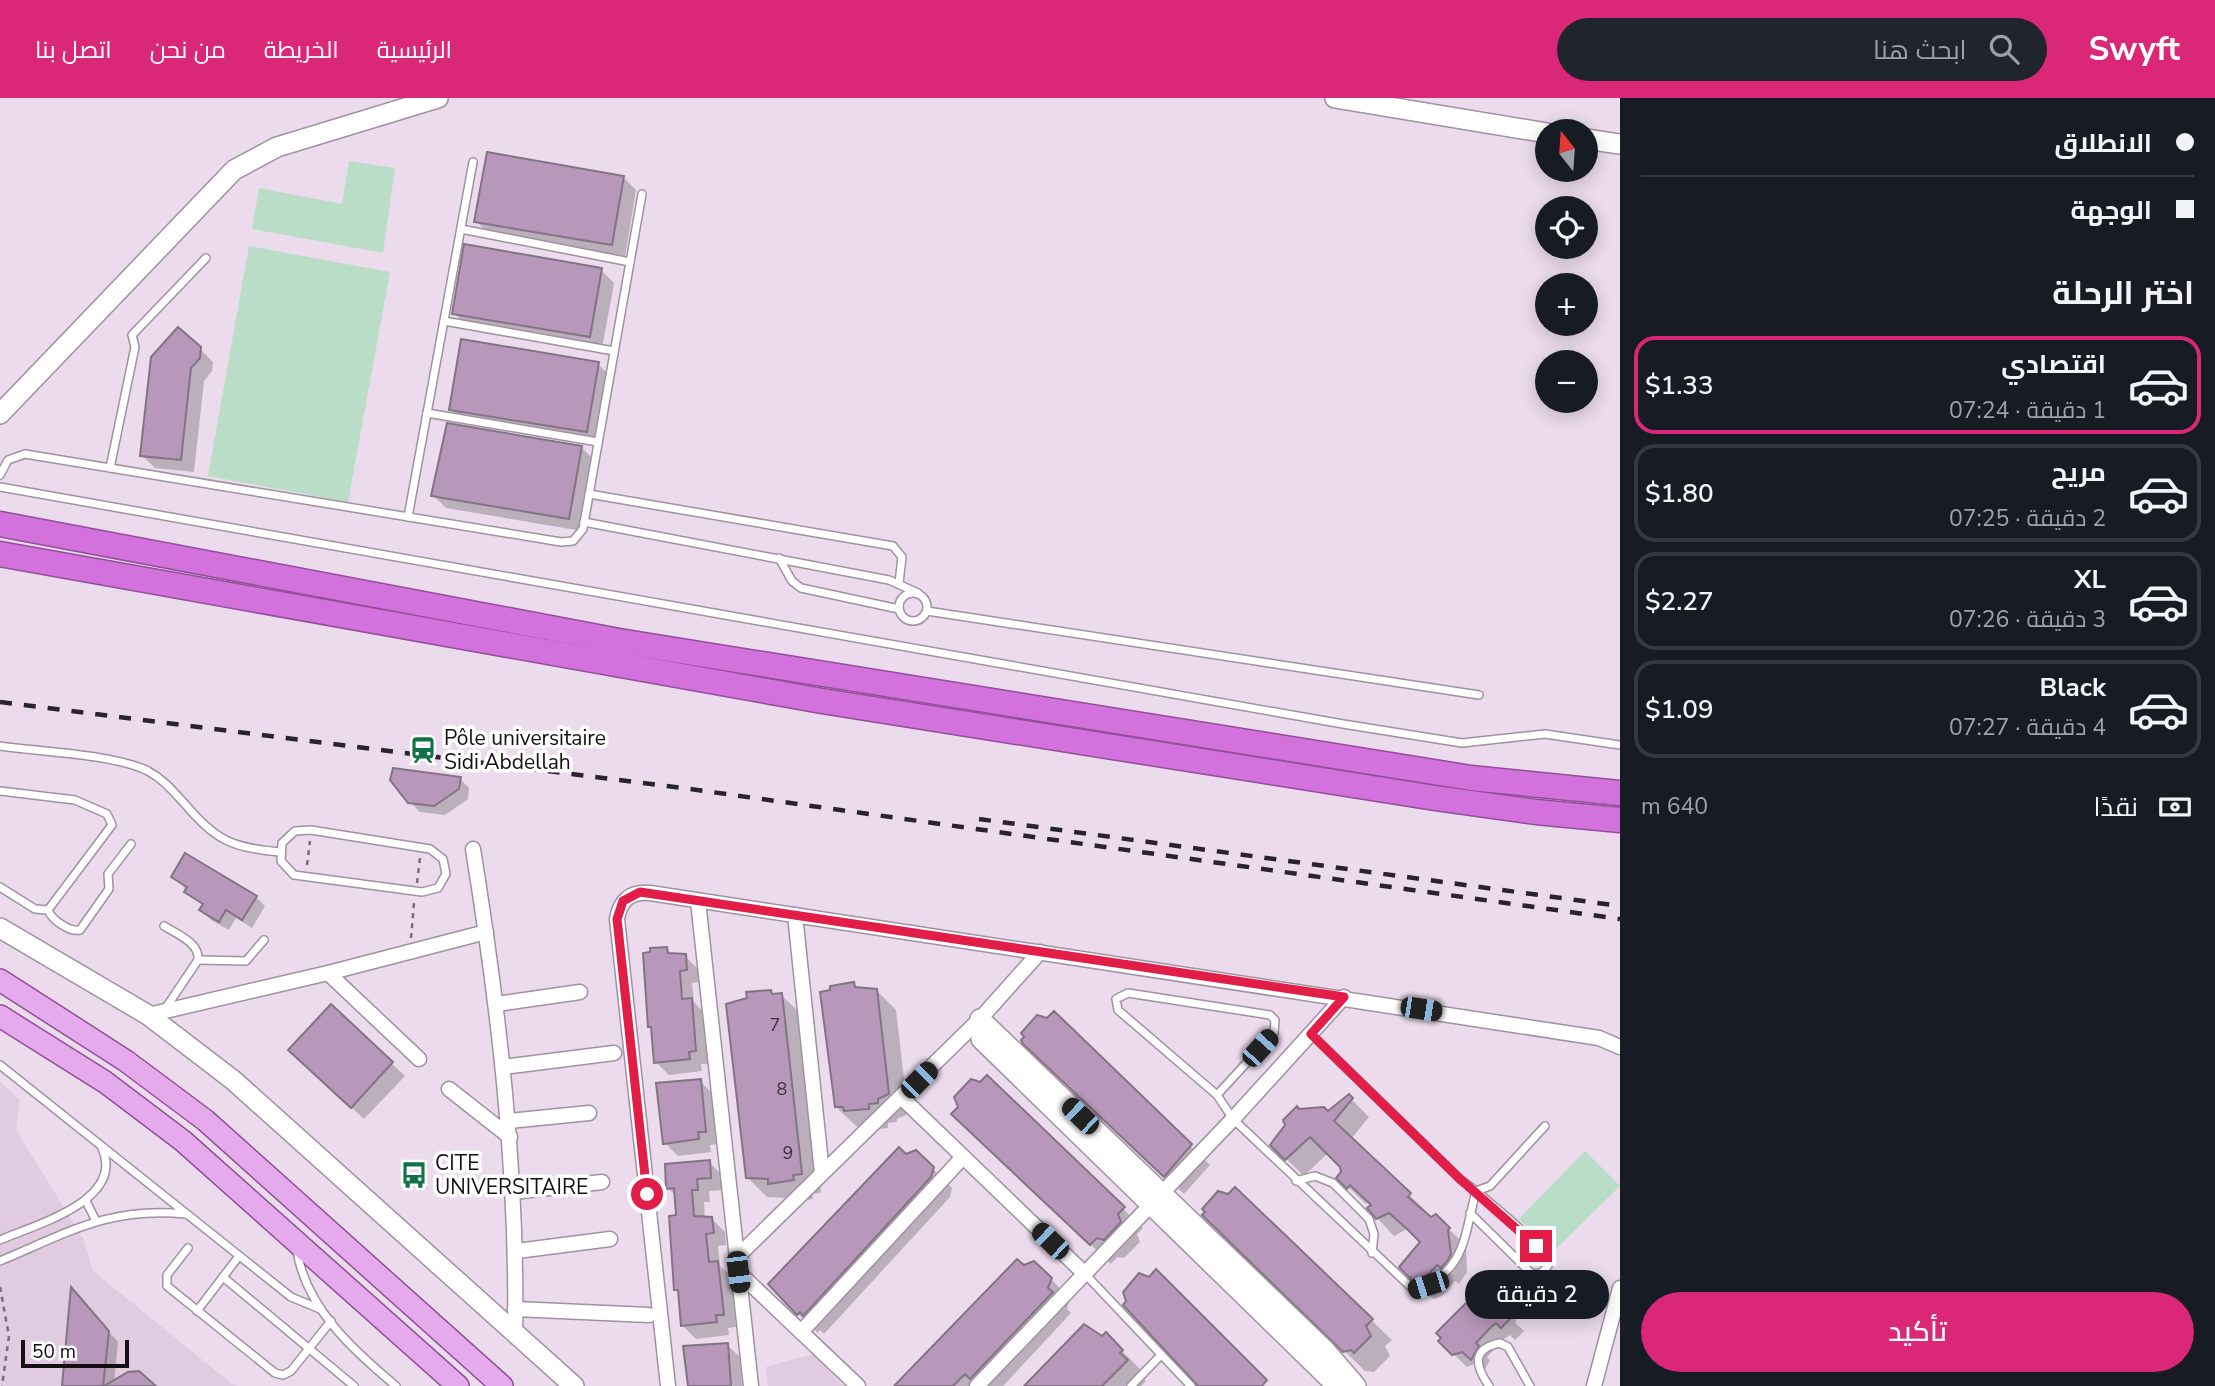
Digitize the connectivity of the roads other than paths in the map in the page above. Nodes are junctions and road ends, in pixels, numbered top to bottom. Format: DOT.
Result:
graph roads {
  1 [pos="438,98"];
  2 [pos="1335,98"];
  3 [pos="1535,131"];
  4 [pos="1598,141"];
  5 [pos="1620,144"];
  6 [pos="472,162"];
  7 [pos="642,194"];
  8 [pos="461,229"];
  9 [pos="206,258"];
  10 [pos="630,262"];
  11 [pos="444,321"];
  12 [pos="614,351"];
  13 [pos="427,413"];
  14 [pos="0,414"];
  15 [pos="598,442"];
  16 [pos="110,468"];
  17 [pos="0,475"];
  18 [pos="0,487"];
  19 [pos="589,494"];
  20 [pos="408,517"];
  21 [pos="584,522"];
  22 [pos="0,524"];
  23 [pos="0,554"];
  24 [pos="779,558"];
  25 [pos="900,583"];
  26 [pos="918,593"];
  27 [pos="899,609"];
  28 [pos="927,611"];
  29 [pos="1479,695"];
  30 [pos="1620,745"];
  31 [pos="0,746"];
  32 [pos="0,791"];
  33 [pos="1620,793"];
  34 [pos="1620,820"];
  35 [pos="131,844"];
  36 [pos="473,849"];
  37 [pos="279,852"];
  38 [pos="1,890"];
  39 [pos="698,901"];
  40 [pos="48,910"];
  41 [pos="795,915"];
  42 [pos="164,926"];
  43 [pos="0,928"];
  44 [pos="486,932"];
  45 [pos="264,940"];
  46 [pos="1040,952"];
  47 [pos="198,960"];
  48 [pos="328,973"];
  49 [pos="0,980"];
  50 [pos="580,992"];
  51 [pos="1344,997"];
  52 [pos="497,1004"];
  53 [pos="155,1014"];
  54 [pos="0,1016"];
  55 [pos="975,1024"];
  56 [pos="1311,1034"];
  57 [pos="1620,1047"];
  58 [pos="614,1053"];
  59 [pos="419,1059"];
  60 [pos="0,1065"];
  61 [pos="503,1067"];
  62 [pos="449,1089"];
  63 [pos="1217,1095"];
  64 [pos="901,1097"];
  65 [pos="589,1113"];
  66 [pos="1233,1119"];
  67 [pos="509,1121"];
  68 [pos="1545,1126"];
  69 [pos="510,1137"];
  70 [pos="100,1144"];
  71 [pos="963,1157"];
  72 [pos="822,1173"];
  73 [pos="1296,1181"];
  74 [pos="602,1182"];
  75 [pos="1476,1191"];
  76 [pos="513,1192"];
  77 [pos="1156,1198"];
  78 [pos="86,1201"];
  79 [pos="1470,1213"];
  80 [pos="187,1214"];
  81 [pos="96,1221"];
  82 [pos="610,1239"];
  83 [pos="0,1240"];
  84 [pos="295,1240"];
  85 [pos="188,1248"];
  86 [pos="517,1251"];
  87 [pos="1372,1253"];
  88 [pos="239,1256"];
  89 [pos="0,1261"];
  90 [pos="738,1264"];
  91 [pos="1085,1274"];
  92 [pos="223,1277"];
  93 [pos="1620,1288"];
  94 [pos="320,1309"];
  95 [pos="515,1309"];
  96 [pos="197,1311"];
  97 [pos="649,1315"];
  98 [pos="331,1321"];
  99 [pos="801,1332"];
  100 [pos="515,1336"];
  101 [pos="309,1349"];
  102 [pos="1161,1355"];
  103 [pos="354,1386"];
  104 [pos="396,1386"];
  105 [pos="458,1386"];
  106 [pos="502,1386"];
  107 [pos="574,1386"];
  108 [pos="668,1386"];
  109 [pos="751,1386"];
  110 [pos="858,1386"];
  111 [pos="977,1386"];
  112 [pos="1131,1386"];
  113 [pos="1191,1386"];
  114 [pos="1337,1386"];
  115 [pos="1356,1386"];
  116 [pos="1489,1386"];
  117 [pos="1530,1386"];
  118 [pos="1594,1386"];
  1 -- 14 [label="street"];
  2 -- 3 [label="street"];
  4 -- 5 [label="street"];
  6 -- 8 [label="lane"];
  7 -- 10 [label="lane"];
  8 -- 10 [label="lane"];
  8 -- 11 [label="lane"];
  9 -- 16 [label="lane"];
  10 -- 12 [label="lane"];
  11 -- 12 [label="lane"];
  11 -- 13 [label="lane"];
  12 -- 15 [label="lane"];
  13 -- 15 [label="lane"];
  13 -- 20 [label="lane"];
  15 -- 19 [label="lane"];
  16 -- 17 [label="lane"];
  16 -- 20 [label="lane"];
  18 -- 30 [label="lane"];
  19 -- 21 [label="lane"];
  19 -- 25 [label="lane"];
  20 -- 21 [label="lane"];
  21 -- 24 [label="lane"];
  22 -- 33 [label="highway"];
  23 -- 34 [label="highway"];
  24 -- 25 [label="lane"];
  24 -- 27 [label="lane"];
  25 -- 26 [label="lane"];
  26 -- 27 [label="lane"];
  26 -- 28 [label="lane"];
  27 -- 28 [label="lane"];
  28 -- 29 [label="lane"];
  31 -- 37 [label="lane"];
  32 -- 40 [label="lane"];
  35 -- 40 [label="lane"];
  36 -- 44 [label="street"];
  37 -- 37 [label="lane"];
  38 -- 40 [label="lane"];
  39 -- 41 [label="street"];
  39 -- 90 [label="street"];
  39 -- 108 [label="street"];
  41 -- 46 [label="street"];
  41 -- 72 [label="street"];
  42 -- 47 [label="lane"];
  43 -- 53 [label="street"];
  44 -- 48 [label="street"];
  44 -- 52 [label="street"];
  45 -- 47 [label="lane"];
  46 -- 51 [label="street"];
  46 -- 55 [label="street"];
  47 -- 53 [label="lane"];
  48 -- 53 [label="street"];
  48 -- 59 [label="street"];
  49 -- 106 [label="main road"];
  50 -- 52 [label="street"];
  51 -- 56 [label="street"];
  51 -- 57 [label="street"];
  52 -- 61 [label="street"];
  53 -- 100 [label="street"];
  54 -- 84 [label="main road"];
  55 -- 64 [label="street"];
  55 -- 77 [label="street"];
  56 -- 66 [label="street"];
  56 -- 75 [label="lane"];
  58 -- 61 [label="street"];
  60 -- 70 [label="lane"];
  61 -- 67 [label="street"];
  62 -- 69 [label="street"];
  63 -- 63 [label="lane"];
  63 -- 66 [label="lane"];
  64 -- 71 [label="street"];
  64 -- 72 [label="street"];
  65 -- 67 [label="street"];
  66 -- 73 [label="lane"];
  66 -- 77 [label="street"];
  67 -- 69 [label="street"];
  68 -- 75 [label="lane"];
  69 -- 76 [label="street"];
  70 -- 78 [label="lane"];
  70 -- 80 [label="lane"];
  71 -- 91 [label="street"];
  71 -- 99 [label="street"];
  72 -- 90 [label="street"];
  73 -- 87 [label="lane"];
  73 -- 87 [label="lane"];
  74 -- 76 [label="street"];
  75 -- 79 [label="lane"];
  75 -- 79 [label="lane"];
  76 -- 86 [label="street"];
  77 -- 91 [label="street"];
  77 -- 114 [label="street"];
  77 -- 115 [label="street"];
  78 -- 81 [label="lane"];
  78 -- 83 [label="lane"];
  79 -- 87 [label="lane"];
  80 -- 81 [label="lane"];
  80 -- 88 [label="lane"];
  81 -- 89 [label="lane"];
  82 -- 86 [label="street"];
  84 -- 94 [label="lane"];
  84 -- 105 [label="main road"];
  85 -- 96 [label="lane"];
  86 -- 95 [label="street"];
  88 -- 92 [label="lane"];
  88 -- 94 [label="lane"];
  90 -- 99 [label="street"];
  90 -- 109 [label="street"];
  91 -- 102 [label="lane"];
  91 -- 111 [label="street"];
  92 -- 96 [label="lane"];
  92 -- 101 [label="lane"];
  93 -- 118 [label="street"];
  94 -- 98 [label="lane"];
  95 -- 97 [label="street"];
  95 -- 100 [label="street"];
  96 -- 101 [label="lane"];
  98 -- 101 [label="lane"];
  98 -- 104 [label="lane"];
  99 -- 110 [label="street"];
  100 -- 107 [label="street"];
  101 -- 103 [label="lane"];
  102 -- 112 [label="lane"];
  102 -- 113 [label="lane"];
  116 -- 117 [label="lane"];
}
